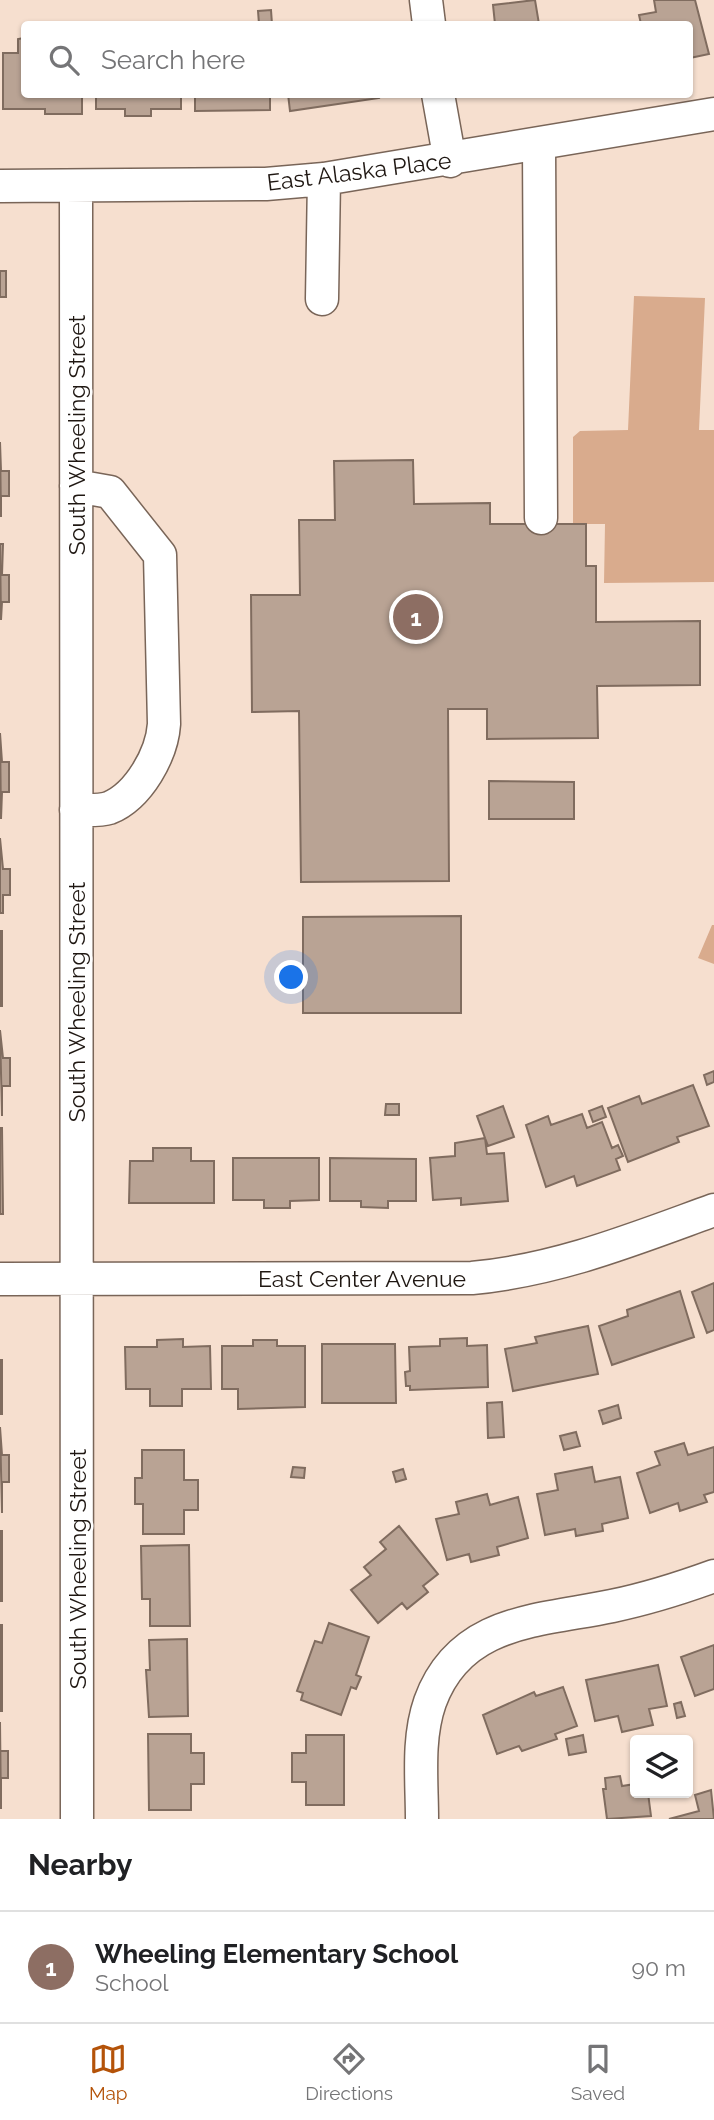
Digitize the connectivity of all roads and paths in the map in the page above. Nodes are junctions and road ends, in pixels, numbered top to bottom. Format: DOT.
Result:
graph roads {
  1 [pos="426,0"];
  2 [pos="429,21"];
  3 [pos="439,98"];
  4 [pos="714,114"];
  5 [pos="540,145"];
  6 [pos="450,160"];
  7 [pos="324,179"];
  8 [pos="0,186"];
  9 [pos="76,186"];
  10 [pos="322,299"];
  11 [pos="76,486"];
  12 [pos="541,518"];
  13 [pos="92,809"];
  14 [pos="714,1210"];
  15 [pos="0,1279"];
  16 [pos="77,1279"];
  17 [pos="714,1576"];
  18 [pos="77,1819"];
  19 [pos="422,1819"];
  1 -- 2 [label="street"];
  3 -- 6 [label="street"];
  4 -- 5 [label="street, East Alaska Place"];
  5 -- 6 [label="street, East Alaska Place"];
  5 -- 12 [label="street"];
  6 -- 7 [label="street, East Alaska Place"];
  7 -- 9 [label="street, East Alaska Place"];
  7 -- 10 [label="street"];
  8 -- 9 [label="street, East Alaska Place"];
  9 -- 11 [label="street, South Wheeling Street"];
  11 -- 13 [label="street, South Wheeling Street"];
  11 -- 13 [label="street"];
  13 -- 16 [label="street, South Wheeling Street"];
  14 -- 16 [label="street, East Center Avenue"];
  15 -- 16 [label="street, East Center Avenue"];
  16 -- 18 [label="street, South Wheeling Street"];
  17 -- 19 [label="street"];
}
